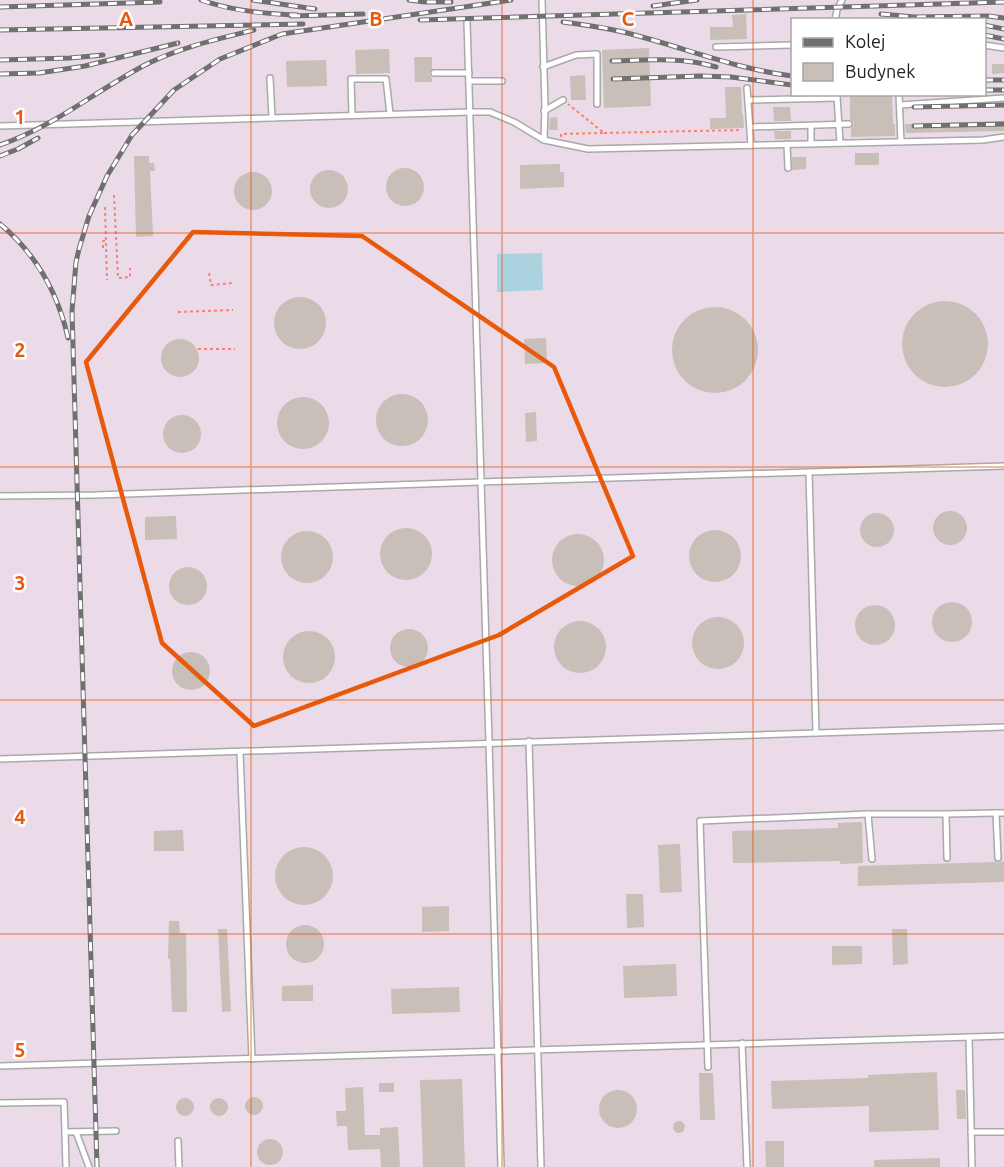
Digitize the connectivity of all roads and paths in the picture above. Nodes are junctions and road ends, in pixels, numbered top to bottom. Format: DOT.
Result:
graph roads {
  1 [pos="542,0"];
  2 [pos="842,0"];
  3 [pos="835,18"];
  4 [pos="467,22"];
  5 [pos="791,45"];
  6 [pos="986,45"];
  7 [pos="716,47"];
  8 [pos="1004,48"];
  9 [pos="543,67"];
  10 [pos="469,73"];
  11 [pos="434,74"];
  12 [pos="270,78"];
  13 [pos="469,81"];
  14 [pos="502,81"];
  15 [pos="747,88"];
  16 [pos="837,96"];
  17 [pos="900,96"];
  18 [pos="1004,98"];
  19 [pos="563,100"];
  20 [pos="748,100"];
  21 [pos="597,104"];
  22 [pos="900,105"];
  23 [pos="544,111"];
  24 [pos="470,112"];
  25 [pos="390,114"];
  26 [pos="352,115"];
  27 [pos="272,118"];
  28 [pos="849,124"];
  29 [pos="839,125"];
  30 [pos="0,126"];
  31 [pos="811,126"];
  32 [pos="751,129"];
  33 [pos="604,133"];
  34 [pos="1004,137"];
  35 [pos="544,140"];
  36 [pos="901,142"];
  37 [pos="840,143"];
  38 [pos="561,144"];
  39 [pos="787,144"];
  40 [pos="812,144"];
  41 [pos="751,145"];
  42 [pos="788,168"];
  43 [pos="114,195"];
  44 [pos="105,207"];
  45 [pos="106,242"];
  46 [pos="120,247"];
  47 [pos="103,248"];
  48 [pos="117,255"];
  49 [pos="130,268"];
  50 [pos="209,273"];
  51 [pos="107,280"];
  52 [pos="233,283"];
  53 [pos="233,310"];
  54 [pos="178,312"];
  55 [pos="198,349"];
  56 [pos="235,349"];
  57 [pos="1004,466"];
  58 [pos="809,472"];
  59 [pos="481,482"];
  60 [pos="0,496"];
  61 [pos="1004,727"];
  62 [pos="816,733"];
  63 [pos="530,741"];
  64 [pos="489,742"];
  65 [pos="240,752"];
  66 [pos="0,759"];
  67 [pos="946,813"];
  68 [pos="996,813"];
  69 [pos="1004,813"];
  70 [pos="868,814"];
  71 [pos="947,858"];
  72 [pos="998,858"];
  73 [pos="872,859"];
  74 [pos="1004,1035"];
  75 [pos="969,1037"];
  76 [pos="742,1043"];
  77 [pos="707,1044"];
  78 [pos="538,1050"];
  79 [pos="497,1051"];
  80 [pos="252,1059"];
  81 [pos="0,1066"];
  82 [pos="708,1066"];
  83 [pos="0,1103"];
  84 [pos="116,1131"];
  85 [pos="64,1132"];
  86 [pos="76,1132"];
  87 [pos="971,1132"];
  88 [pos="1004,1132"];
  89 [pos="177,1140"];
  90 [pos="66,1167"];
  91 [pos="89,1167"];
  92 [pos="179,1167"];
  93 [pos="501,1167"];
  94 [pos="541,1167"];
  95 [pos="747,1167"];
  96 [pos="972,1167"];
  1 -- 9 [label="lane"];
  2 -- 3 [label="lane"];
  4 -- 10 [label="lane"];
  5 -- 7 [label="lane"];
  6 -- 8 [label="lane"];
  9 -- 21 [label="lane"];
  9 -- 23 [label="lane"];
  10 -- 11 [label="lane"];
  10 -- 13 [label="lane"];
  12 -- 27 [label="lane"];
  13 -- 14 [label="lane"];
  13 -- 24 [label="lane"];
  15 -- 20 [label="lane"];
  16 -- 20 [label="lane"];
  16 -- 29 [label="lane"];
  17 -- 22 [label="lane"];
  18 -- 22 [label="lane"];
  19 -- 23 [label="lane"];
  19 -- 33 [label="path"];
  20 -- 32 [label="lane"];
  22 -- 36 [label="lane"];
  23 -- 35 [label="lane"];
  24 -- 25 [label="lane"];
  24 -- 35 [label="lane"];
  24 -- 59 [label="lane"];
  25 -- 26 [label="lane"];
  25 -- 26 [label="lane"];
  26 -- 27 [label="lane"];
  27 -- 30 [label="lane"];
  28 -- 29 [label="lane"];
  29 -- 31 [label="lane"];
  29 -- 37 [label="lane"];
  31 -- 32 [label="lane"];
  31 -- 40 [label="lane"];
  32 -- 33 [label="path"];
  32 -- 41 [label="lane"];
  33 -- 38 [label="path"];
  34 -- 36 [label="lane"];
  35 -- 38 [label="lane"];
  36 -- 37 [label="lane"];
  37 -- 40 [label="lane"];
  38 -- 41 [label="lane"];
  39 -- 40 [label="lane"];
  39 -- 41 [label="lane"];
  39 -- 42 [label="lane"];
  43 -- 48 [label="path"];
  44 -- 45 [label="path"];
  45 -- 47 [label="path"];
  45 -- 51 [label="path"];
  46 -- 48 [label="path"];
  48 -- 49 [label="path"];
  50 -- 52 [label="path"];
  53 -- 54 [label="path"];
  55 -- 56 [label="path"];
  57 -- 58 [label="lane"];
  58 -- 59 [label="lane"];
  58 -- 62 [label="lane"];
  59 -- 60 [label="lane"];
  59 -- 64 [label="lane"];
  61 -- 62 [label="lane"];
  62 -- 63 [label="lane"];
  63 -- 64 [label="lane"];
  63 -- 78 [label="lane"];
  64 -- 65 [label="lane"];
  64 -- 79 [label="lane"];
  65 -- 66 [label="lane"];
  65 -- 80 [label="lane"];
  67 -- 68 [label="lane"];
  67 -- 70 [label="lane"];
  67 -- 71 [label="lane"];
  68 -- 69 [label="lane"];
  68 -- 72 [label="lane"];
  70 -- 73 [label="lane"];
  70 -- 77 [label="lane"];
  74 -- 75 [label="lane"];
  75 -- 76 [label="lane"];
  75 -- 87 [label="lane"];
  76 -- 77 [label="lane"];
  76 -- 95 [label="lane"];
  77 -- 78 [label="lane"];
  77 -- 82 [label="lane"];
  78 -- 79 [label="lane"];
  78 -- 94 [label="lane"];
  79 -- 80 [label="lane"];
  79 -- 93 [label="lane"];
  80 -- 81 [label="lane"];
  83 -- 85 [label="lane"];
  84 -- 86 [label="lane"];
  85 -- 86 [label="lane"];
  85 -- 90 [label="lane"];
  86 -- 91 [label="lane"];
  87 -- 88 [label="lane"];
  87 -- 96 [label="lane"];
  89 -- 92 [label="lane"];
}
